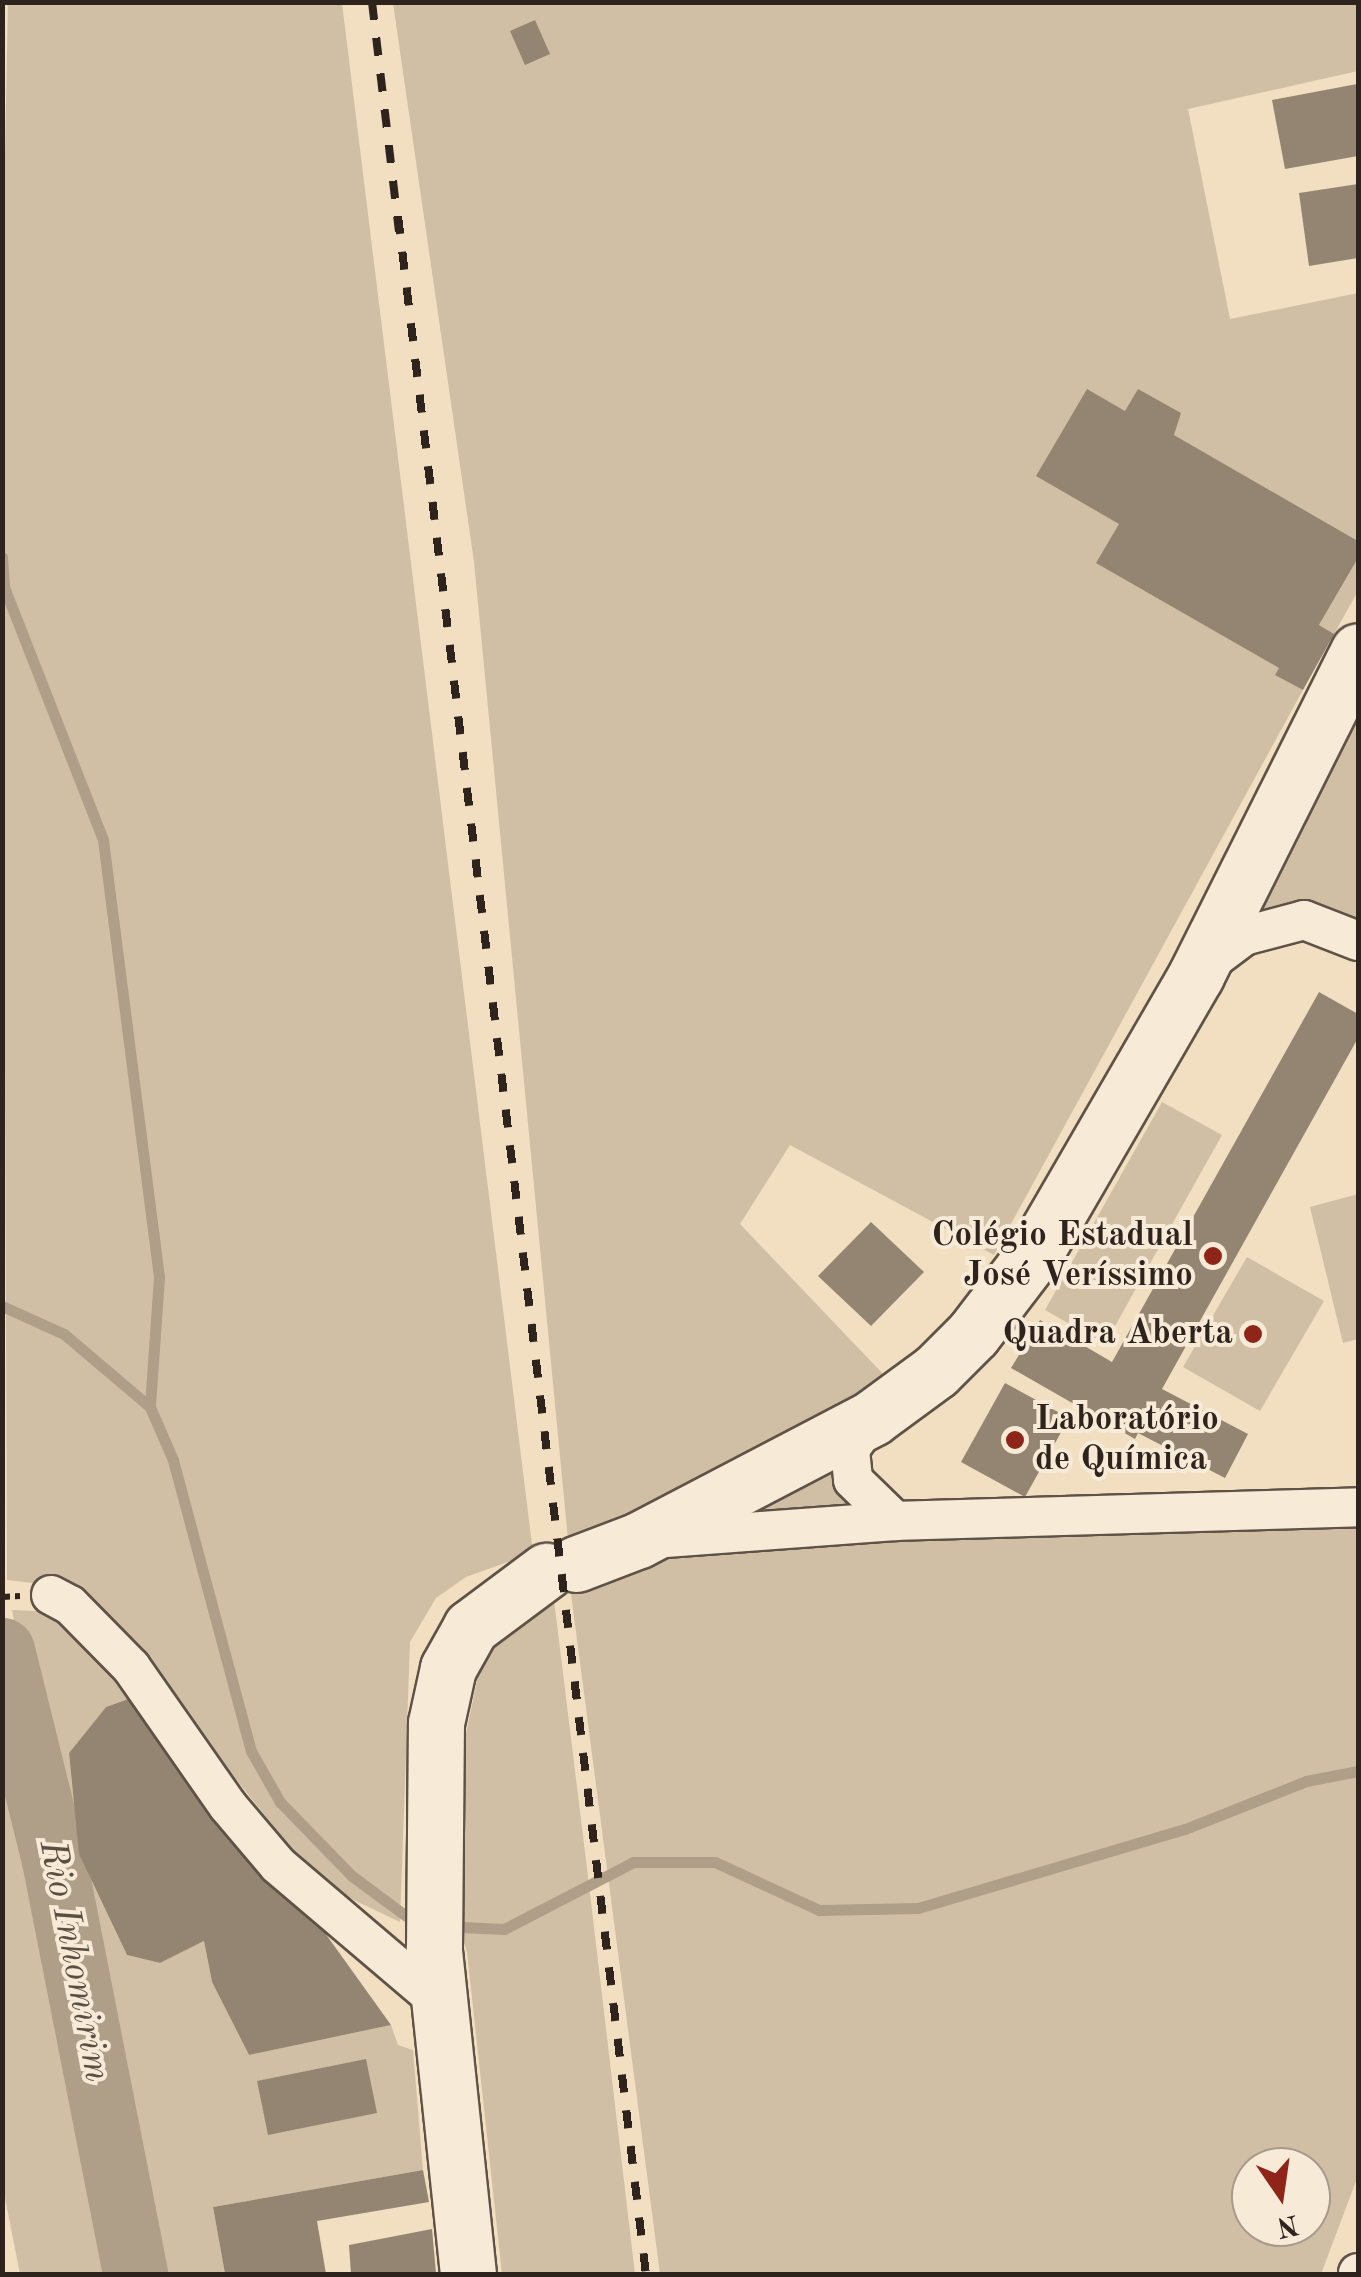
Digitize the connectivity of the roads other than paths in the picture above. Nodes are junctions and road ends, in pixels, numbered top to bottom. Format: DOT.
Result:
graph roads {
  1 [pos="1358,651"];
  2 [pos="1358,941"];
  3 [pos="1196,975"];
  4 [pos="872,1418"];
  5 [pos="1358,1507"];
  6 [pos="895,1520"];
  7 [pos="639,1540"];
  8 [pos="51,1595"];
  9 [pos="440,2003"];
  10 [pos="468,2274"];
  1 -- 3 [label="main road"];
  2 -- 3 [label="street"];
  3 -- 4 [label="main road"];
  4 -- 6 [label="street"];
  4 -- 7 [label="main road"];
  5 -- 6 [label="street"];
  6 -- 7 [label="street"];
  7 -- 9 [label="main road"];
  8 -- 9 [label="street"];
  9 -- 10 [label="main road"];
}
